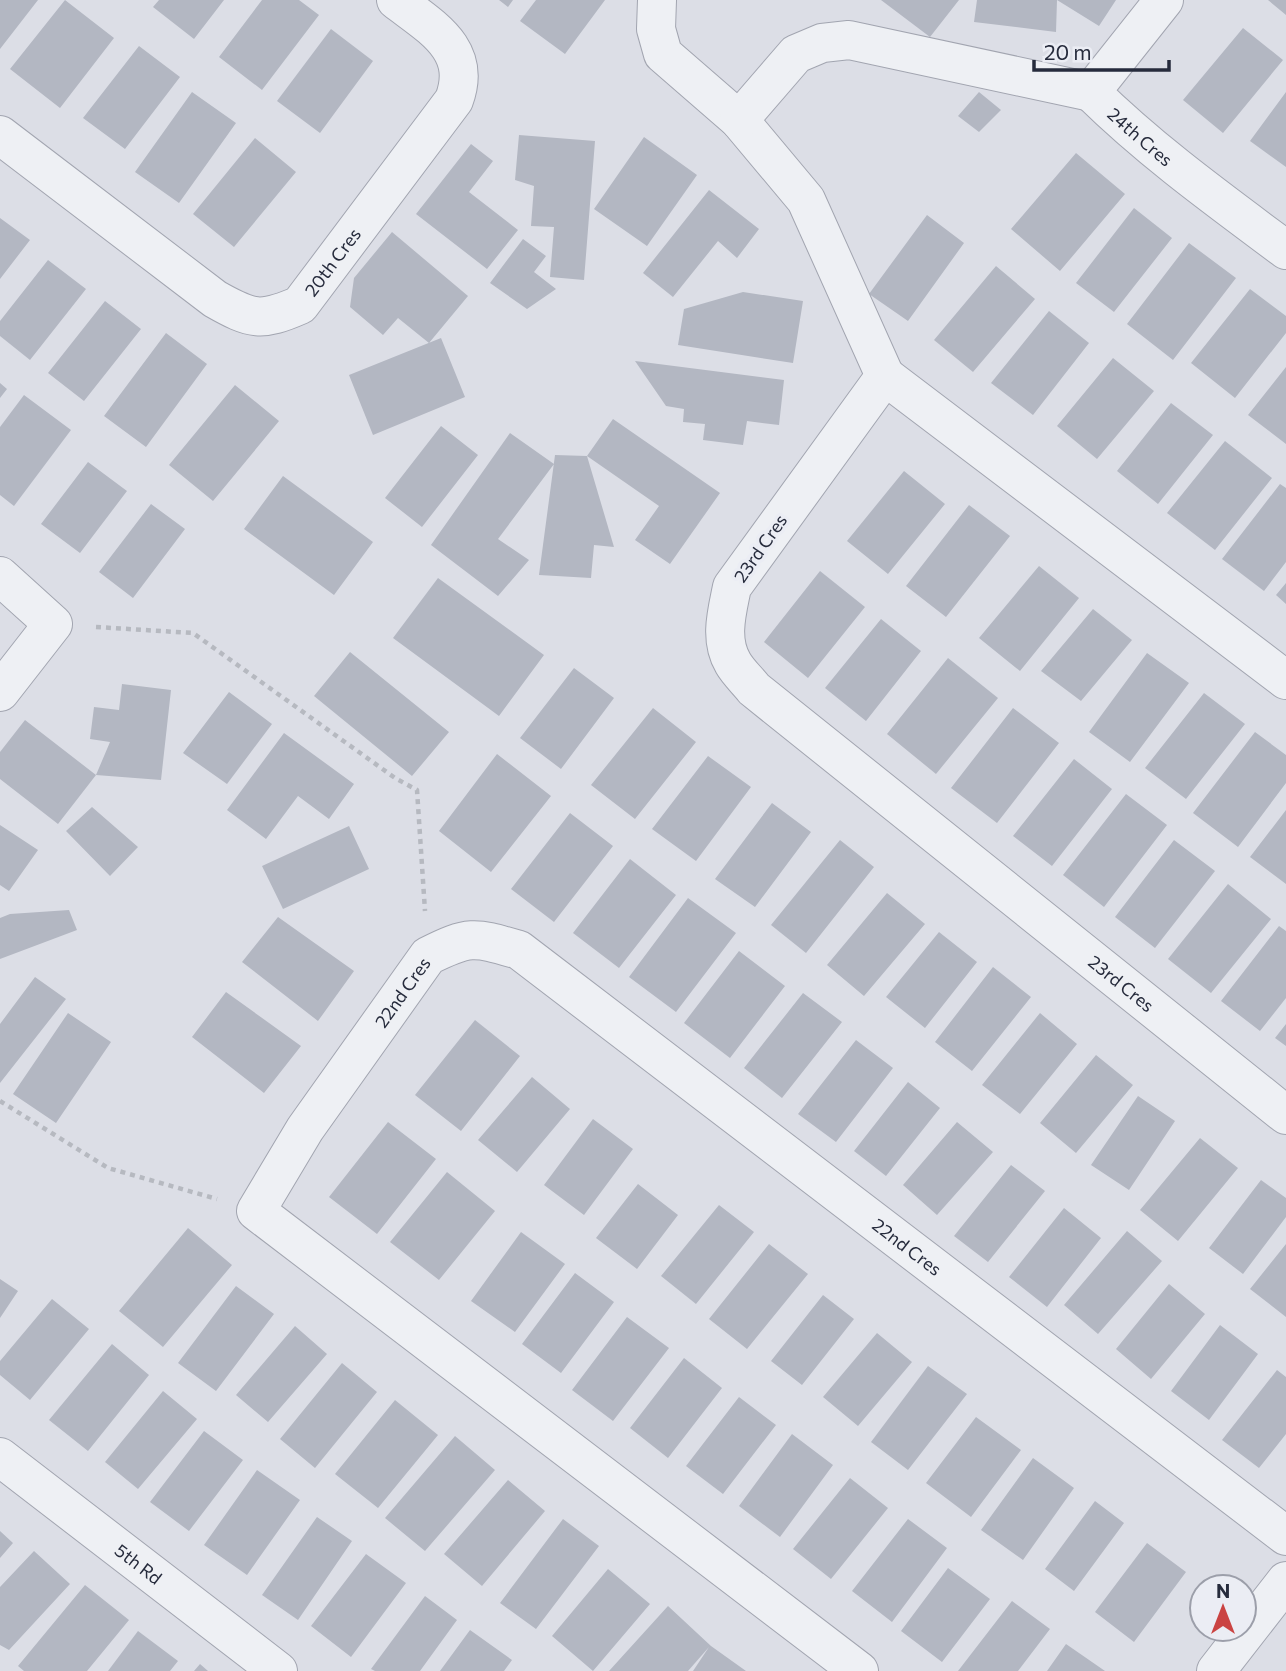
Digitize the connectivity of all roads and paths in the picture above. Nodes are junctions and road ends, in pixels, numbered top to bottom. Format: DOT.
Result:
graph roads {
  1 [pos="396,0"];
  2 [pos="657,0"];
  3 [pos="1164,0"];
  4 [pos="1091,92"];
  5 [pos="739,120"];
  6 [pos="0,135"];
  7 [pos="1286,250"];
  8 [pos="885,376"];
  9 [pos="0,576"];
  10 [pos="53,624"];
  11 [pos="1286,680"];
  12 [pos="0,692"];
  13 [pos="428,956"];
  14 [pos="0,1101"];
  15 [pos="1286,1115"];
  16 [pos="256,1210"];
  17 [pos="0,1457"];
  18 [pos="1286,1536"];
  19 [pos="1285,1584"];
  20 [pos="278,1671"];
  21 [pos="859,1671"];
  22 [pos="1216,1671"];
  1 -- 6 [label="street, 20th Cres"];
  2 -- 5 [label="street"];
  3 -- 4 [label="street"];
  4 -- 5 [label="street"];
  4 -- 7 [label="street, 24th Cres"];
  5 -- 8 [label="street"];
  8 -- 11 [label="street"];
  8 -- 15 [label="street, 23rd Cres"];
  9 -- 10 [label="street"];
  10 -- 12 [label="street"];
  10 -- 13 [label="path"];
  13 -- 16 [label="street, 22nd Cres"];
  13 -- 18 [label="street, 22nd Cres"];
  14 -- 16 [label="path"];
  16 -- 21 [label="street"];
  17 -- 20 [label="street, 5th Rd"];
  19 -- 22 [label="street"];
}
